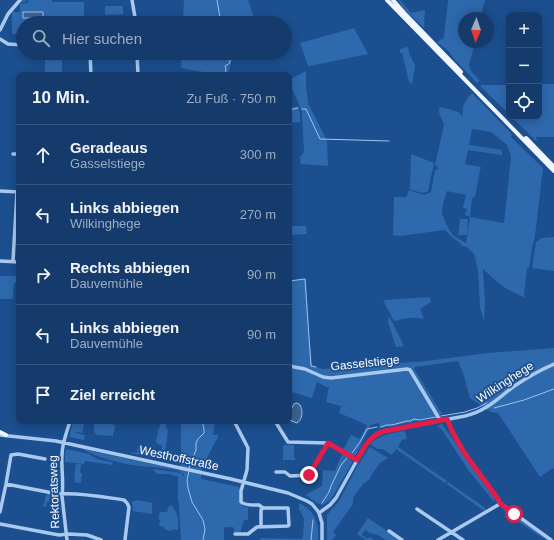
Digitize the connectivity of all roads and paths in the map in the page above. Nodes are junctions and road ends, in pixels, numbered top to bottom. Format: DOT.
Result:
graph roads {
  1 [pos="20,0"];
  2 [pos="132,0"];
  3 [pos="387,0"];
  4 [pos="393,0"];
  5 [pos="135,16"];
  6 [pos="0,30"];
  7 [pos="0,39"];
  8 [pos="16,44"];
  9 [pos="91,60"];
  10 [pos="137,60"];
  11 [pos="92,72"];
  12 [pos="138,72"];
  13 [pos="554,167"];
  14 [pos="554,171"];
  15 [pos="0,191"];
  16 [pos="16,192"];
  17 [pos="16,220"];
  18 [pos="0,262"];
  19 [pos="13,262"];
  20 [pos="554,364"];
  21 [pos="292,367"];
  22 [pos="447,419"];
  23 [pos="440,420"];
  24 [pos="69,424"];
  25 [pos="236,424"];
  26 [pos="277,424"];
  27 [pos="0,432"];
  28 [pos="0,435"];
  29 [pos="6,435"];
  30 [pos="64,443"];
  31 [pos="328,443"];
  32 [pos="45,459"];
  33 [pos="357,460"];
  34 [pos="276,472"];
  35 [pos="243,482"];
  36 [pos="6,484"];
  37 [pos="62,494"];
  38 [pos="500,503"];
  39 [pos="262,508"];
  40 [pos="417,509"];
  41 [pos="0,512"];
  42 [pos="319,513"];
  43 [pos="0,524"];
  44 [pos="261,526"];
  45 [pos="389,531"];
  46 [pos="451,533"];
  47 [pos="66,534"];
  48 [pos="235,534"];
  49 [pos="67,540"];
  50 [pos="101,540"];
  51 [pos="125,540"];
  52 [pos="322,540"];
  53 [pos="402,540"];
  54 [pos="438,540"];
  55 [pos="463,540"];
  56 [pos="551,540"];
  1 -- 6 [label="street"];
  2 -- 5 [label="street"];
  3 -- 14 [label="main road"];
  4 -- 13 [label="main road"];
  7 -- 8 [label="street"];
  9 -- 11 [label="street"];
  10 -- 12 [label="street"];
  15 -- 16 [label="street"];
  17 -- 19 [label="street"];
  18 -- 19 [label="street"];
  20 -- 22 [label="street, Wilkinghege"];
  21 -- 23 [label="street, Gasselstiege"];
  22 -- 23 [label="street, Wilkinghege"];
  22 -- 38 [label="street"];
  23 -- 33 [label="street, Wilkinghege"];
  24 -- 30 [label="street, Rektoratsweg"];
  25 -- 35 [label="street"];
  26 -- 31 [label="street"];
  27 -- 29 [label="main road"];
  28 -- 29 [label="street, Westhoffstraße"];
  29 -- 30 [label="street, Westhoffstraße"];
  30 -- 35 [label="street, Westhoffstraße"];
  30 -- 37 [label="street, Rektoratsweg"];
  31 -- 33 [label="street"];
  31 -- 34 [label="street"];
  32 -- 36 [label="street"];
  33 -- 42 [label="street, Wilkinghege"];
  35 -- 39 [label="street"];
  35 -- 42 [label="street, Westhoffstraße"];
  36 -- 37 [label="street"];
  36 -- 41 [label="street"];
  37 -- 47 [label="street, Rektoratsweg"];
  37 -- 51 [label="street"];
  38 -- 46 [label="street"];
  38 -- 56 [label="street"];
  39 -- 44 [label="street"];
  39 -- 44 [label="street"];
  40 -- 46 [label="street"];
  42 -- 52 [label="street"];
  43 -- 47 [label="street"];
  44 -- 48 [label="street"];
  45 -- 53 [label="street"];
  46 -- 54 [label="street"];
  46 -- 55 [label="street"];
  47 -- 49 [label="street, Rektoratsweg"];
  47 -- 50 [label="street"];
}
